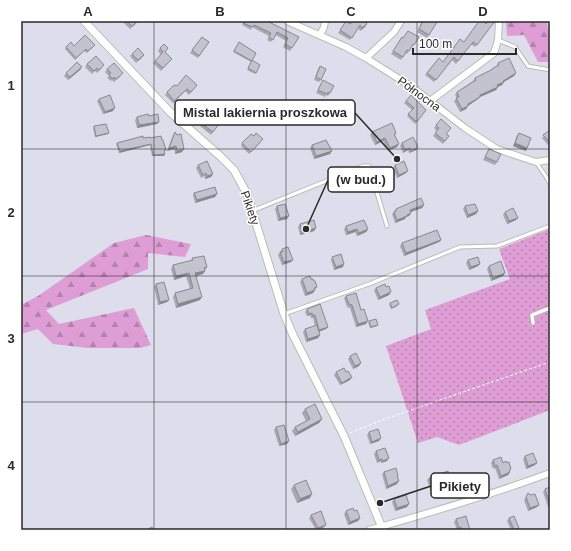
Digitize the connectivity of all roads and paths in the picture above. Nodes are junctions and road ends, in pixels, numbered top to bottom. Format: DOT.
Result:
graph roads {
  1 [pos="84,21"];
  2 [pos="287,21"];
  3 [pos="325,21"];
  4 [pos="402,21"];
  5 [pos="499,21"];
  6 [pos="320,35"];
  7 [pos="498,40"];
  8 [pos="366,58"];
  9 [pos="550,70"];
  10 [pos="430,101"];
  11 [pos="550,160"];
  12 [pos="536,162"];
  13 [pos="550,184"];
  14 [pos="252,211"];
  15 [pos="387,226"];
  16 [pos="550,226"];
  17 [pos="550,308"];
  18 [pos="284,314"];
  19 [pos="533,324"];
  20 [pos="550,362"];
  21 [pos="344,436"];
  22 [pos="550,473"];
  23 [pos="382,528"];
  24 [pos="369,530"];
  1 -- 14 [label="street, Pikiety"];
  2 -- 6 [label="street, Północna"];
  3 -- 6 [label="street"];
  4 -- 8 [label="street"];
  5 -- 7 [label="street"];
  6 -- 8 [label="street, Północna"];
  7 -- 9 [label="lane"];
  7 -- 10 [label="street"];
  8 -- 10 [label="street, Północna"];
  10 -- 12 [label="street, Północna"];
  11 -- 12 [label="street, Północna"];
  12 -- 13 [label="lane"];
  14 -- 15 [label="lane"];
  14 -- 18 [label="street, Pikiety"];
  16 -- 18 [label="lane"];
  17 -- 19 [label="lane"];
  18 -- 21 [label="street, Pikiety"];
  20 -- 21 [label="path"];
  21 -- 23 [label="street, Pikiety"];
  22 -- 23 [label="street"];
  23 -- 24 [label="street"];
}
